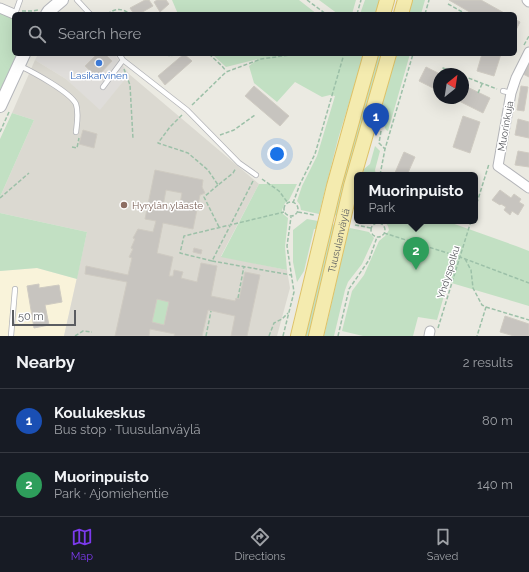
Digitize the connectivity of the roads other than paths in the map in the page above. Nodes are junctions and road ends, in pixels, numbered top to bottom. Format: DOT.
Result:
graph roads {
  1 [pos="20,0"];
  2 [pos="62,0"];
  3 [pos="77,0"];
  4 [pos="387,0"];
  5 [pos="405,0"];
  6 [pos="0,8"];
  7 [pos="15,12"];
  8 [pos="48,12"];
  9 [pos="88,12"];
  10 [pos="384,12"];
  11 [pos="402,12"];
  12 [pos="529,52"];
  13 [pos="23,56"];
  14 [pos="120,56"];
  15 [pos="370,56"];
  16 [pos="388,56"];
  17 [pos="123,60"];
  18 [pos="18,65"];
  19 [pos="104,87"];
  20 [pos="0,106"];
  21 [pos="76,132"];
  22 [pos="355,172"];
  23 [pos="256,175"];
  24 [pos="354,176"];
  25 [pos="529,188"];
  26 [pos="15,289"];
  27 [pos="11,336"];
  28 [pos="298,336"];
  29 [pos="316,336"];
  1 -- 7 [label="lane"];
  2 -- 8 [label="street"];
  3 -- 9 [label="lane"];
  4 -- 10 [label="main road"];
  5 -- 11 [label="main road"];
  6 -- 7 [label="street"];
  12 -- 25 [label="street, Muorinkuja"];
  13 -- 18 [label="street"];
  14 -- 17 [label="lane"];
  15 -- 28 [label="main road, Tuusulanväylä"];
  16 -- 22 [label="main road, Tuusulanväylä"];
  17 -- 19 [label="lane"];
  17 -- 23 [label="lane"];
  18 -- 20 [label="street"];
  18 -- 21 [label="lane"];
  24 -- 29 [label="main road, Tuusulanväylä"];
  26 -- 27 [label="lane"];
}
